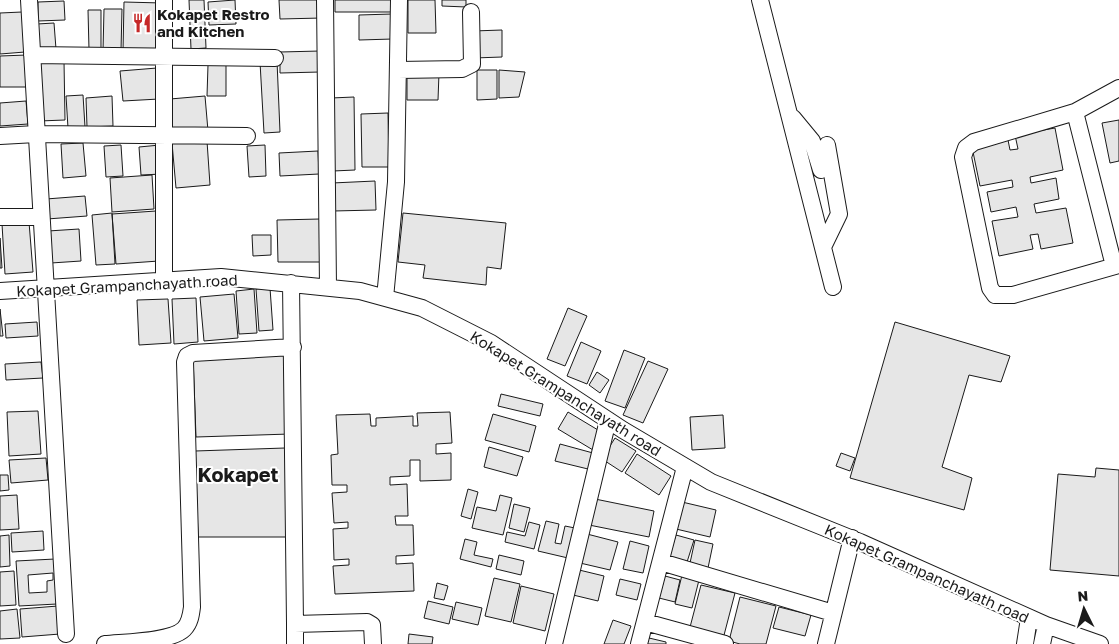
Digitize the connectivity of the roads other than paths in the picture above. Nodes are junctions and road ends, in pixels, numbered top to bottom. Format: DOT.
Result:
graph roads {
  1 [pos="29,0"];
  2 [pos="164,0"];
  3 [pos="325,0"];
  4 [pos="399,0"];
  5 [pos="760,0"];
  6 [pos="470,12"];
  7 [pos="32,55"];
  8 [pos="164,58"];
  9 [pos="275,58"];
  10 [pos="398,70"];
  11 [pos="1119,88"];
  12 [pos="1075,112"];
  13 [pos="790,115"];
  14 [pos="36,134"];
  15 [pos="0,136"];
  16 [pos="164,136"];
  17 [pos="247,136"];
  18 [pos="827,145"];
  19 [pos="830,210"];
  20 [pos="0,217"];
  21 [pos="40,217"];
  22 [pos="824,247"];
  23 [pos="1116,266"];
  24 [pos="164,280"];
  25 [pos="286,283"];
  26 [pos="328,287"];
  27 [pos="833,287"];
  28 [pos="46,288"];
  29 [pos="0,291"];
  30 [pos="385,298"];
  31 [pos="288,348"];
  32 [pos="608,420"];
  33 [pos="685,467"];
  34 [pos="852,538"];
  35 [pos="660,562"];
  36 [pos="833,613"];
  37 [pos="1029,618"];
  38 [pos="645,622"];
  39 [pos="294,624"];
  40 [pos="1046,625"];
  41 [pos="66,634"];
  42 [pos="105,644"];
  43 [pos="295,644"];
  44 [pos="374,644"];
  45 [pos="554,644"];
  46 [pos="639,644"];
  47 [pos="725,644"];
  48 [pos="826,644"];
  49 [pos="1024,644"];
  50 [pos="1042,644"];
  51 [pos="1100,644"];
  1 -- 7 [label="street"];
  2 -- 8 [label="street"];
  3 -- 26 [label="street"];
  4 -- 10 [label="street"];
  5 -- 13 [label="street"];
  6 -- 10 [label="street"];
  7 -- 8 [label="street"];
  7 -- 14 [label="street"];
  8 -- 9 [label="street"];
  8 -- 16 [label="street"];
  10 -- 30 [label="street"];
  11 -- 12 [label="street"];
  12 -- 23 [label="street"];
  12 -- 23 [label="street"];
  13 -- 19 [label="street"];
  13 -- 22 [label="street"];
  14 -- 15 [label="street"];
  14 -- 16 [label="street"];
  14 -- 21 [label="street"];
  16 -- 17 [label="street"];
  16 -- 24 [label="street"];
  18 -- 22 [label="street"];
  20 -- 21 [label="street"];
  21 -- 28 [label="street"];
  22 -- 27 [label="street"];
  24 -- 25 [label="street, Kokapet Grampanchayath road"];
  24 -- 28 [label="street, Kokapet Grampanchayath road"];
  25 -- 26 [label="street, Kokapet Grampanchayath road"];
  25 -- 31 [label="street"];
  26 -- 30 [label="street, Kokapet Grampanchayath road"];
  28 -- 29 [label="street, Kokapet Grampanchayath road"];
  28 -- 41 [label="street"];
  30 -- 32 [label="street, Kokapet Grampanchayath road"];
  31 -- 39 [label="street"];
  31 -- 42 [label="street"];
  32 -- 33 [label="street, Kokapet Grampanchayath road"];
  32 -- 45 [label="street"];
  33 -- 34 [label="street, Kokapet Grampanchayath road"];
  33 -- 35 [label="street"];
  34 -- 36 [label="street"];
  34 -- 37 [label="street, Kokapet Grampanchayath road"];
  35 -- 36 [label="street"];
  35 -- 38 [label="street"];
  36 -- 48 [label="street"];
  37 -- 40 [label="street, Kokapet Grampanchayath road"];
  37 -- 49 [label="street"];
  38 -- 46 [label="street"];
  38 -- 47 [label="street"];
  39 -- 43 [label="street"];
  39 -- 44 [label="street"];
  40 -- 50 [label="street"];
  40 -- 51 [label="street, Kokapet Grampanchayath road"];
}
